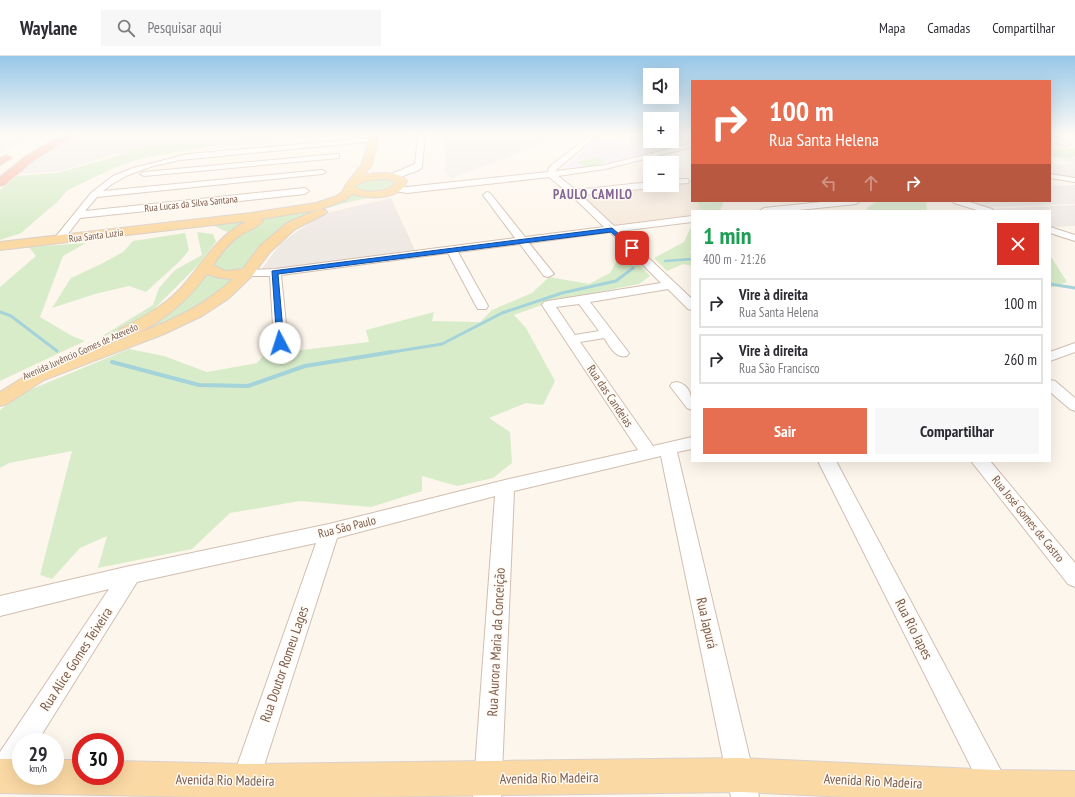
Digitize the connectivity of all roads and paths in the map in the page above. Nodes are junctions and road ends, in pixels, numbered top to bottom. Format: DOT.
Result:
graph roads {
  1 [pos="8,168"];
  2 [pos="19,168"];
  3 [pos="145,168"];
  4 [pos="211,168"];
  5 [pos="326,168"];
  6 [pos="364,168"];
  7 [pos="376,168"];
  8 [pos="416,168"];
  9 [pos="554,168"];
  10 [pos="601,168"];
  11 [pos="322,172"];
  12 [pos="0,174"];
  13 [pos="552,175"];
  14 [pos="120,176"];
  15 [pos="381,176"];
  16 [pos="1051,176"];
  17 [pos="1075,180"];
  18 [pos="679,181"];
  19 [pos="685,181"];
  20 [pos="0,183"];
  21 [pos="352,185"];
  22 [pos="396,185"];
  23 [pos="309,186"];
  24 [pos="643,186"];
  25 [pos="574,193"];
  26 [pos="94,195"];
  27 [pos="487,195"];
  28 [pos="847,202"];
  29 [pos="960,202"];
  30 [pos="287,210"];
  31 [pos="773,210"];
  32 [pos="986,210"];
  33 [pos="78,215"];
  34 [pos="691,220"];
  35 [pos="192,224"];
  36 [pos="612,230"];
  37 [pos="1051,230"];
  38 [pos="1075,238"];
  39 [pos="227,239"];
  40 [pos="58,240"];
  41 [pos="523,242"];
  42 [pos="0,246"];
  43 [pos="452,251"];
  44 [pos="205,266"];
  45 [pos="275,272"];
  46 [pos="248,273"];
  47 [pos="548,274"];
  48 [pos="671,285"];
  49 [pos="582,300"];
  50 [pos="691,305"];
  51 [pos="482,306"];
  52 [pos="607,333"];
  53 [pos="570,340"];
  54 [pos="280,343"];
  55 [pos="1075,347"];
  56 [pos="622,353"];
  57 [pos="1051,357"];
  58 [pos="1051,385"];
  59 [pos="677,386"];
  60 [pos="0,387"];
  61 [pos="0,400"];
  62 [pos="691,404"];
  63 [pos="1075,406"];
  64 [pos="691,443"];
  65 [pos="658,451"];
  66 [pos="828,462"];
  67 [pos="981,462"];
  68 [pos="505,487"];
  69 [pos="329,532"];
  70 [pos="130,575"];
  71 [pos="1075,578"];
  72 [pos="0,606"];
  73 [pos="28,733"];
  74 [pos="12,758"];
  75 [pos="0,776"];
  76 [pos="12,776"];
  77 [pos="64,778"];
  78 [pos="743,786"];
  79 [pos="487,788"];
  80 [pos="1075,788"];
  81 [pos="242,789"];
  82 [pos="998,792"];
  1 -- 12 [label="highway"];
  2 -- 20 [label="highway"];
  3 -- 14 [label="street"];
  4 -- 14 [label="street"];
  5 -- 11 [label="street"];
  6 -- 21 [label="main road"];
  7 -- 15 [label="main road"];
  8 -- 22 [label="street"];
  9 -- 13 [label="street"];
  10 -- 13 [label="street"];
  11 -- 23 [label="street"];
  11 -- 26 [label="street"];
  13 -- 22 [label="street"];
  13 -- 25 [label="street"];
  14 -- 26 [label="street"];
  15 -- 21 [label="main road"];
  15 -- 22 [label="main road"];
  16 -- 17 [label="street"];
  18 -- 19 [label="street"];
  21 -- 22 [label="main road"];
  21 -- 30 [label="main road, Rua Santa Luzia"];
  22 -- 46 [label="main road"];
  23 -- 30 [label="street"];
  23 -- 33 [label="street, Rua Lucas da Silva Santana"];
  24 -- 25 [label="street"];
  25 -- 36 [label="street"];
  26 -- 33 [label="street"];
  27 -- 41 [label="street"];
  28 -- 31 [label="street"];
  29 -- 32 [label="street"];
  30 -- 35 [label="main road, Rua Santa Luzia"];
  30 -- 39 [label="main road, Avenida Juvêncio Gomes de Azevedo"];
  33 -- 40 [label="street"];
  34 -- 36 [label="street"];
  35 -- 39 [label="main road, Rua Santa Luzia"];
  35 -- 40 [label="main road, Rua Santa Luzia"];
  36 -- 41 [label="street"];
  36 -- 48 [label="street"];
  37 -- 38 [label="street"];
  39 -- 44 [label="main road, Avenida Juvêncio Gomes de Azevedo"];
  40 -- 42 [label="main road, Rua Santa Luzia"];
  41 -- 43 [label="street"];
  41 -- 47 [label="street"];
  43 -- 45 [label="street"];
  43 -- 51 [label="street"];
  44 -- 46 [label="main road"];
  44 -- 60 [label="main road, Avenida Juvêncio Gomes de Azevedo"];
  45 -- 46 [label="street"];
  45 -- 54 [label="street"];
  46 -- 61 [label="main road, Avenida Juvêncio Gomes de Azevedo"];
  48 -- 49 [label="street"];
  48 -- 50 [label="street"];
  49 -- 52 [label="street"];
  49 -- 53 [label="street, Rua das Candeias"];
  52 -- 53 [label="street"];
  52 -- 56 [label="street"];
  53 -- 65 [label="street, Rua das Candeias"];
  55 -- 57 [label="street"];
  58 -- 63 [label="street"];
  59 -- 62 [label="street"];
  64 -- 65 [label="street, Rua São Paulo"];
  65 -- 68 [label="street, Rua São Paulo"];
  65 -- 78 [label="street, Rua Japurá"];
  66 -- 82 [label="street, Rua Rio Japes"];
  67 -- 71 [label="street, Rua José Gomes de Castro"];
  68 -- 69 [label="street, Rua São Paulo"];
  68 -- 79 [label="street, Rua Aurora Maria da Conceição"];
  69 -- 70 [label="street, Rua São Paulo"];
  69 -- 81 [label="street, Rua Doutor Romeu Lages"];
  70 -- 72 [label="street, Rua São Paulo"];
  70 -- 73 [label="street, Rua Alice Gomes Teixeira"];
  74 -- 75 [label="street, Rua Alice Gomes Teixeira"];
  75 -- 76 [label="main road, Avenida Rio Madeira"];
  77 -- 81 [label="main road, Avenida Rio Madeira"];
  78 -- 79 [label="main road, Avenida Rio Madeira"];
  78 -- 82 [label="main road, Avenida Rio Madeira"];
  79 -- 81 [label="main road, Avenida Rio Madeira"];
  80 -- 82 [label="main road, Avenida Rio Madeira"];
}
